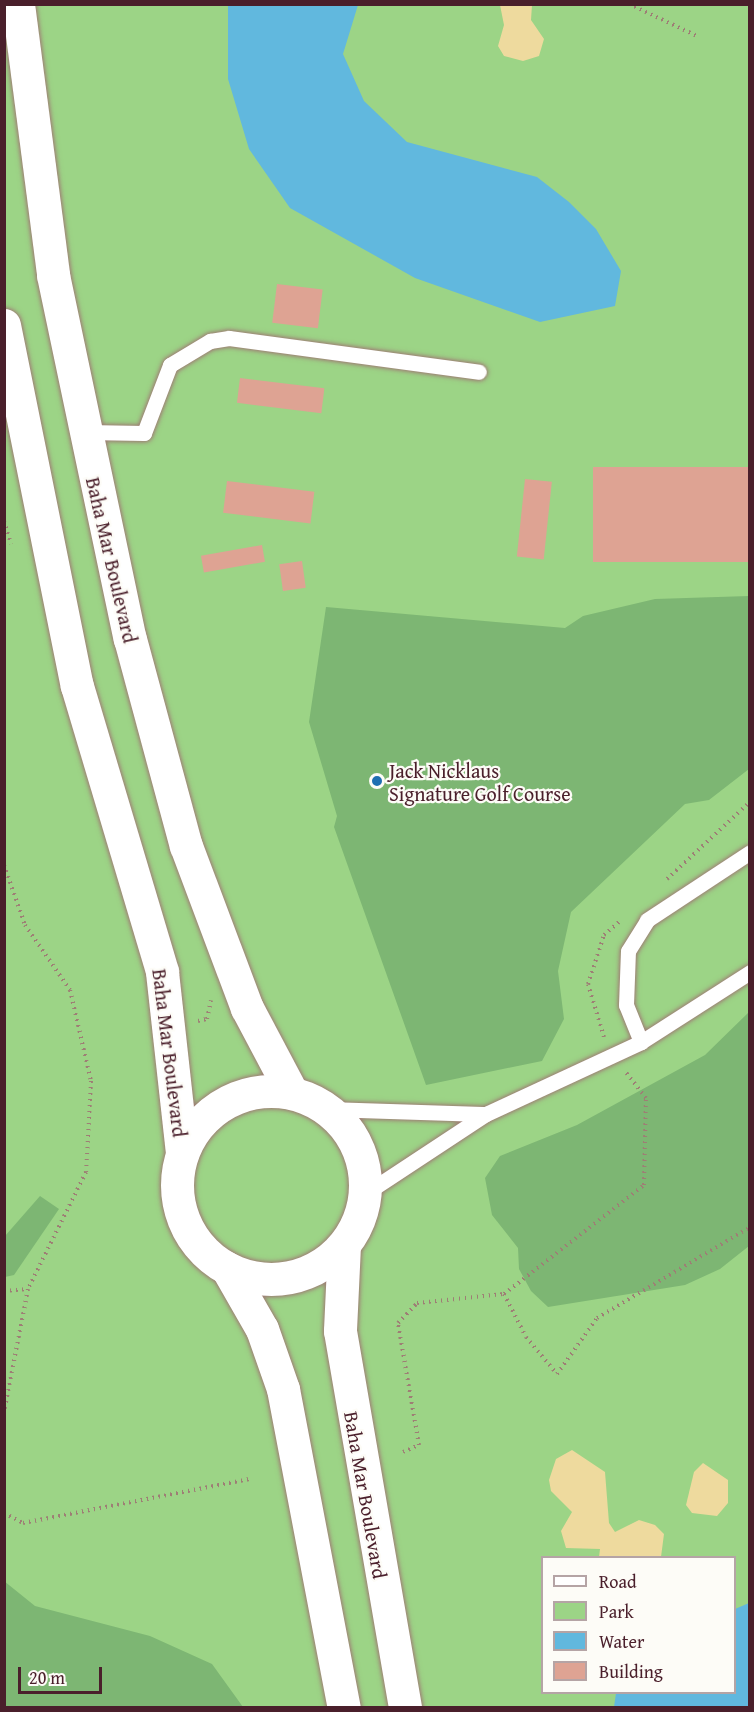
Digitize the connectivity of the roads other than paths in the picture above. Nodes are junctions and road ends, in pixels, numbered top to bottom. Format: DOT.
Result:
graph roads {
  1 [pos="18,4"];
  2 [pos="4,325"];
  3 [pos="480,372"];
  4 [pos="85,432"];
  5 [pos="750,852"];
  6 [pos="750,972"];
  7 [pos="641,1042"];
  8 [pos="292,1093"];
  9 [pos="327,1109"];
  10 [pos="486,1113"];
  11 [pos="182,1153"];
  12 [pos="366,1193"];
  13 [pos="344,1245"];
  14 [pos="227,1268"];
  15 [pos="344,1707"];
  16 [pos="405,1707"];
  1 -- 4 [label="main road, Baha Mar Boulevard"];
  2 -- 11 [label="main road, Baha Mar Boulevard"];
  3 -- 4 [label="lane"];
  4 -- 8 [label="main road, Baha Mar Boulevard"];
  5 -- 7 [label="lane"];
  6 -- 7 [label="lane"];
  7 -- 10 [label="lane"];
  8 -- 9 [label="main road"];
  8 -- 11 [label="main road"];
  9 -- 10 [label="lane"];
  9 -- 12 [label="main road"];
  10 -- 12 [label="lane"];
  11 -- 14 [label="main road"];
  12 -- 13 [label="main road"];
  13 -- 14 [label="main road"];
  13 -- 16 [label="main road, Baha Mar Boulevard"];
  14 -- 15 [label="main road"];
}
